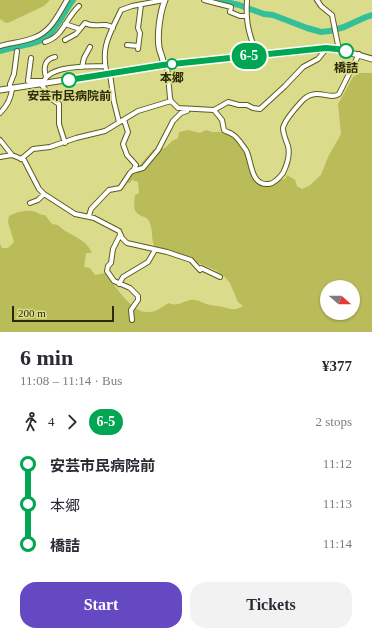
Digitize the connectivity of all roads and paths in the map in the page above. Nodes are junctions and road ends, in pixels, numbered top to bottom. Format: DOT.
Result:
graph roads {
  1 [pos="67,0"];
  2 [pos="165,0"];
  3 [pos="204,0"];
  4 [pos="317,0"];
  5 [pos="247,2"];
  6 [pos="141,5"];
  7 [pos="79,6"];
  8 [pos="246,14"];
  9 [pos="65,24"];
  10 [pos="113,28"];
  11 [pos="80,29"];
  12 [pos="65,40"];
  13 [pos="45,42"];
  14 [pos="127,45"];
  15 [pos="0,46"];
  16 [pos="90,47"];
  17 [pos="326,48"];
  18 [pos="337,49"];
  19 [pos="17,51"];
  20 [pos="359,54"];
  21 [pos="258,55"];
  22 [pos="56,57"];
  23 [pos="31,58"];
  24 [pos="372,59"];
  25 [pos="165,65"];
  26 [pos="82,66"];
  27 [pos="105,66"];
  28 [pos="108,74"];
  29 [pos="46,77"];
  30 [pos="42,83"];
  31 [pos="11,89"];
  32 [pos="0,90"];
  33 [pos="171,101"];
  34 [pos="200,110"];
  35 [pos="214,110"];
  36 [pos="0,113"];
  37 [pos="124,120"];
  38 [pos="119,122"];
  39 [pos="0,140"];
  40 [pos="65,143"];
  41 [pos="12,155"];
  42 [pos="0,157"];
  43 [pos="21,159"];
  44 [pos="132,171"];
  45 [pos="44,194"];
  46 [pos="30,203"];
  47 [pos="89,216"];
  48 [pos="120,235"];
  49 [pos="155,250"];
  50 [pos="220,276"];
  51 [pos="119,284"];
  52 [pos="132,320"];
  1 -- 15 [label="street"];
  2 -- 6 [label="street"];
  2 -- 25 [label="main road"];
  3 -- 8 [label="street"];
  4 -- 18 [label="street"];
  5 -- 8 [label="street"];
  6 -- 10 [label="street"];
  6 -- 14 [label="street"];
  7 -- 9 [label="street"];
  8 -- 21 [label="street"];
  9 -- 11 [label="street"];
  9 -- 13 [label="street"];
  10 -- 11 [label="street"];
  10 -- 27 [label="street"];
  11 -- 12 [label="street"];
  16 -- 26 [label="street"];
  17 -- 18 [label="main road"];
  17 -- 21 [label="main road"];
  17 -- 35 [label="street"];
  18 -- 20 [label="main road"];
  19 -- 31 [label="street"];
  20 -- 24 [label="main road"];
  20 -- 35 [label="street"];
  21 -- 25 [label="main road"];
  22 -- 29 [label="street"];
  23 -- 30 [label="street"];
  25 -- 28 [label="main road"];
  25 -- 33 [label="street"];
  26 -- 27 [label="street"];
  26 -- 29 [label="street"];
  27 -- 28 [label="street"];
  28 -- 30 [label="main road"];
  28 -- 38 [label="street"];
  29 -- 30 [label="street"];
  30 -- 31 [label="main road"];
  30 -- 40 [label="street"];
  31 -- 32 [label="main road"];
  31 -- 36 [label="street"];
  33 -- 34 [label="street"];
  33 -- 37 [label="street"];
  34 -- 35 [label="street"];
  34 -- 44 [label="street"];
  37 -- 38 [label="street"];
  37 -- 44 [label="street"];
  38 -- 40 [label="street"];
  39 -- 41 [label="street"];
  40 -- 43 [label="street"];
  41 -- 42 [label="street"];
  41 -- 43 [label="street"];
  43 -- 45 [label="street"];
  44 -- 47 [label="street"];
  45 -- 46 [label="street"];
  45 -- 47 [label="street"];
  47 -- 48 [label="street"];
  48 -- 49 [label="street"];
  48 -- 51 [label="street"];
  49 -- 50 [label="street"];
  49 -- 51 [label="street"];
  51 -- 52 [label="street"];
}
